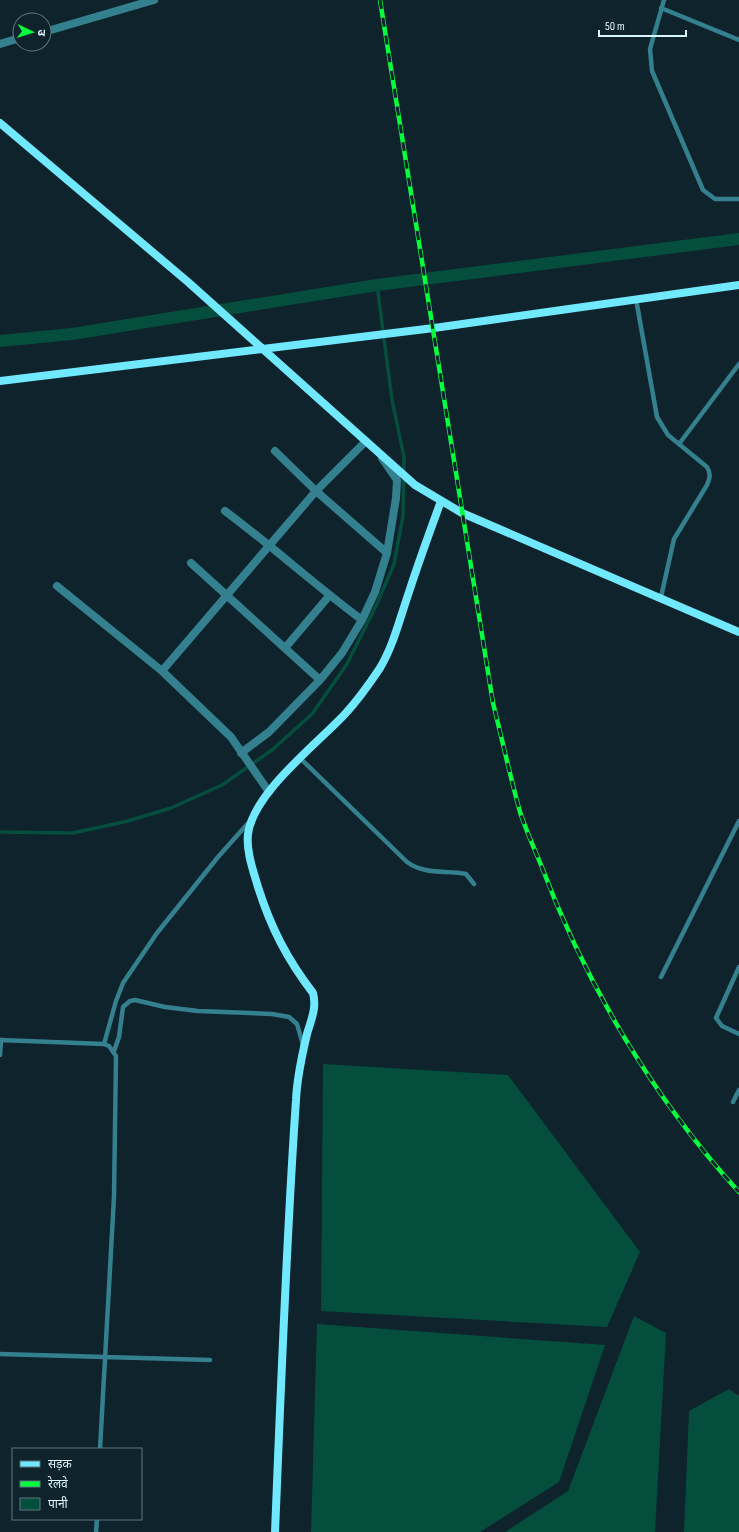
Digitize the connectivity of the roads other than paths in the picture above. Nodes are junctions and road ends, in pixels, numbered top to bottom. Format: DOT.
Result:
graph roads {
  1 [pos="154,0"];
  2 [pos="664,0"];
  3 [pos="661,8"];
  4 [pos="52,30"];
  5 [pos="12,40"];
  6 [pos="739,40"];
  7 [pos="0,44"];
  8 [pos="0,124"];
  9 [pos="739,199"];
  10 [pos="739,285"];
  11 [pos="636,299"];
  12 [pos="263,348"];
  13 [pos="739,364"];
  14 [pos="0,381"];
  15 [pos="366,441"];
  16 [pos="679,444"];
  17 [pos="276,451"];
  18 [pos="381,456"];
  19 [pos="316,491"];
  20 [pos="441,501"];
  21 [pos="225,510"];
  22 [pos="271,545"];
  23 [pos="387,553"];
  24 [pos="192,563"];
  25 [pos="57,586"];
  26 [pos="227,595"];
  27 [pos="329,596"];
  28 [pos="661,597"];
  29 [pos="362,620"];
  30 [pos="739,632"];
  31 [pos="285,648"];
  32 [pos="162,671"];
  33 [pos="320,680"];
  34 [pos="244,756"];
  35 [pos="301,759"];
  36 [pos="269,792"];
  37 [pos="251,819"];
  38 [pos="739,821"];
  39 [pos="474,884"];
  40 [pos="739,967"];
  41 [pos="661,977"];
  42 [pos="739,1034"];
  43 [pos="0,1040"];
  44 [pos="104,1044"];
  45 [pos="304,1050"];
  46 [pos="114,1052"];
  47 [pos="0,1055"];
  48 [pos="739,1090"];
  49 [pos="733,1102"];
  50 [pos="0,1354"];
  51 [pos="107,1357"];
  52 [pos="210,1360"];
  53 [pos="100,1448"];
  54 [pos="96,1520"];
  55 [pos="96,1532"];
  56 [pos="275,1532"];
  1 -- 4 [label="street"];
  2 -- 3 [label="lane"];
  3 -- 6 [label="lane"];
  3 -- 9 [label="lane"];
  5 -- 7 [label="street"];
  8 -- 12 [label="main road"];
  10 -- 11 [label="main road"];
  11 -- 12 [label="main road"];
  11 -- 16 [label="lane"];
  12 -- 14 [label="main road"];
  12 -- 15 [label="main road"];
  13 -- 16 [label="lane"];
  15 -- 18 [label="main road"];
  15 -- 19 [label="street"];
  16 -- 28 [label="lane"];
  17 -- 19 [label="street"];
  18 -- 20 [label="main road"];
  18 -- 23 [label="street"];
  19 -- 22 [label="street"];
  19 -- 23 [label="street"];
  20 -- 28 [label="main road"];
  20 -- 35 [label="main road"];
  21 -- 22 [label="street"];
  22 -- 26 [label="street"];
  22 -- 27 [label="street"];
  23 -- 29 [label="street"];
  24 -- 26 [label="street"];
  25 -- 32 [label="street"];
  26 -- 31 [label="street"];
  26 -- 32 [label="street"];
  27 -- 29 [label="street"];
  27 -- 31 [label="street"];
  28 -- 30 [label="main road"];
  29 -- 33 [label="street"];
  31 -- 33 [label="street"];
  32 -- 34 [label="street"];
  33 -- 34 [label="street"];
  34 -- 36 [label="street"];
  35 -- 36 [label="main road"];
  35 -- 39 [label="lane"];
  36 -- 37 [label="main road"];
  37 -- 44 [label="lane"];
  37 -- 45 [label="main road"];
  38 -- 41 [label="lane"];
  40 -- 42 [label="lane"];
  43 -- 44 [label="lane"];
  43 -- 47 [label="lane"];
  44 -- 46 [label="lane"];
  45 -- 46 [label="lane"];
  45 -- 56 [label="main road"];
  46 -- 51 [label="lane"];
  48 -- 49 [label="lane"];
  50 -- 51 [label="lane"];
  51 -- 52 [label="lane"];
  51 -- 53 [label="lane"];
  54 -- 55 [label="lane"];
}
